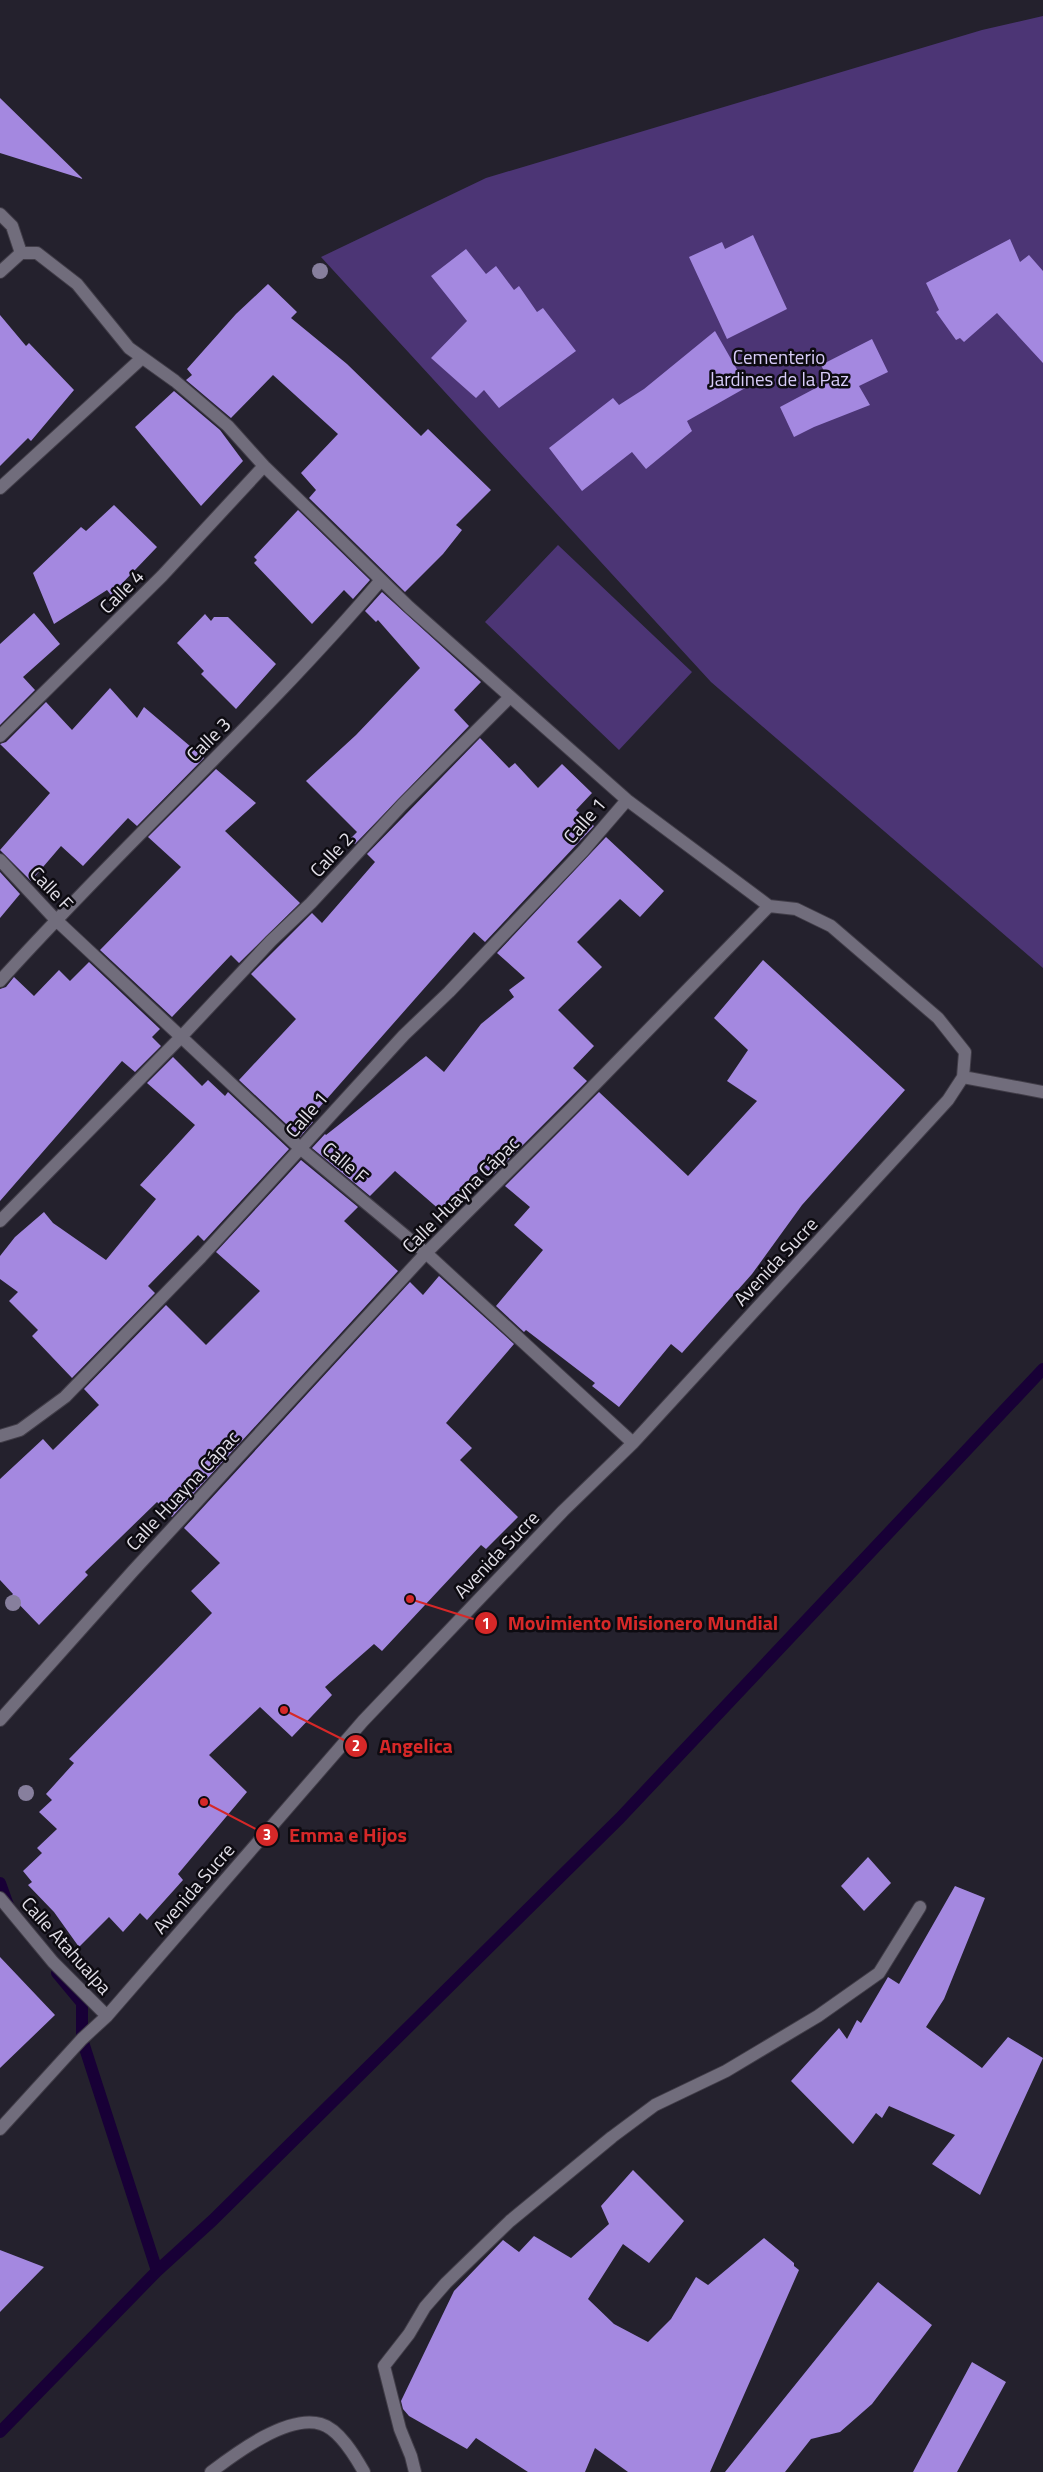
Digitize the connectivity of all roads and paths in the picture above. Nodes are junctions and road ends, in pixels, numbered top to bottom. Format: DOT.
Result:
graph roads {
  1 [pos="0,214"];
  2 [pos="21,253"];
  3 [pos="0,272"];
  4 [pos="142,358"];
  5 [pos="264,466"];
  6 [pos="0,488"];
  7 [pos="381,580"];
  8 [pos="510,697"];
  9 [pos="0,736"];
  10 [pos="627,800"];
  11 [pos="0,860"];
  12 [pos="769,906"];
  13 [pos="56,920"];
  14 [pos="0,981"];
  15 [pos="181,1037"];
  16 [pos="964,1076"];
  17 [pos="1043,1092"];
  18 [pos="301,1149"];
  19 [pos="0,1221"];
  20 [pos="426,1253"];
  21 [pos="0,1436"];
  22 [pos="633,1443"];
  23 [pos="0,1720"];
  24 [pos="0,1898"];
  25 [pos="920,1907"];
  26 [pos="107,2016"];
  27 [pos="0,2129"];
  28 [pos="211,2472"];
  29 [pos="364,2472"];
  30 [pos="415,2472"];
  1 -- 2 [label="street"];
  2 -- 3 [label="street"];
  2 -- 4 [label="street"];
  4 -- 5 [label="street"];
  4 -- 6 [label="street"];
  5 -- 7 [label="street"];
  5 -- 9 [label="street, Calle 4"];
  7 -- 8 [label="street"];
  7 -- 13 [label="street, Calle 3"];
  8 -- 10 [label="street"];
  8 -- 15 [label="street, Calle 2"];
  10 -- 12 [label="street"];
  10 -- 18 [label="street, Calle 1"];
  11 -- 13 [label="street, Calle F"];
  12 -- 16 [label="street"];
  12 -- 20 [label="street, Calle Huayna Cápac"];
  13 -- 14 [label="street, Calle 3"];
  13 -- 15 [label="street, Calle F"];
  15 -- 18 [label="street, Calle F"];
  15 -- 19 [label="street, Calle 2"];
  16 -- 17 [label="street"];
  16 -- 22 [label="street, Avenida Sucre"];
  18 -- 20 [label="street, Calle F"];
  18 -- 21 [label="street, Calle 1"];
  20 -- 22 [label="street, Calle F"];
  20 -- 23 [label="street, Calle Huayna Cápac"];
  22 -- 26 [label="street, Avenida Sucre"];
  24 -- 26 [label="street, Calle Atahualpa"];
  25 -- 30 [label="street"];
  26 -- 27 [label="street, Avenida Sucre"];
  28 -- 29 [label="street"];
}
